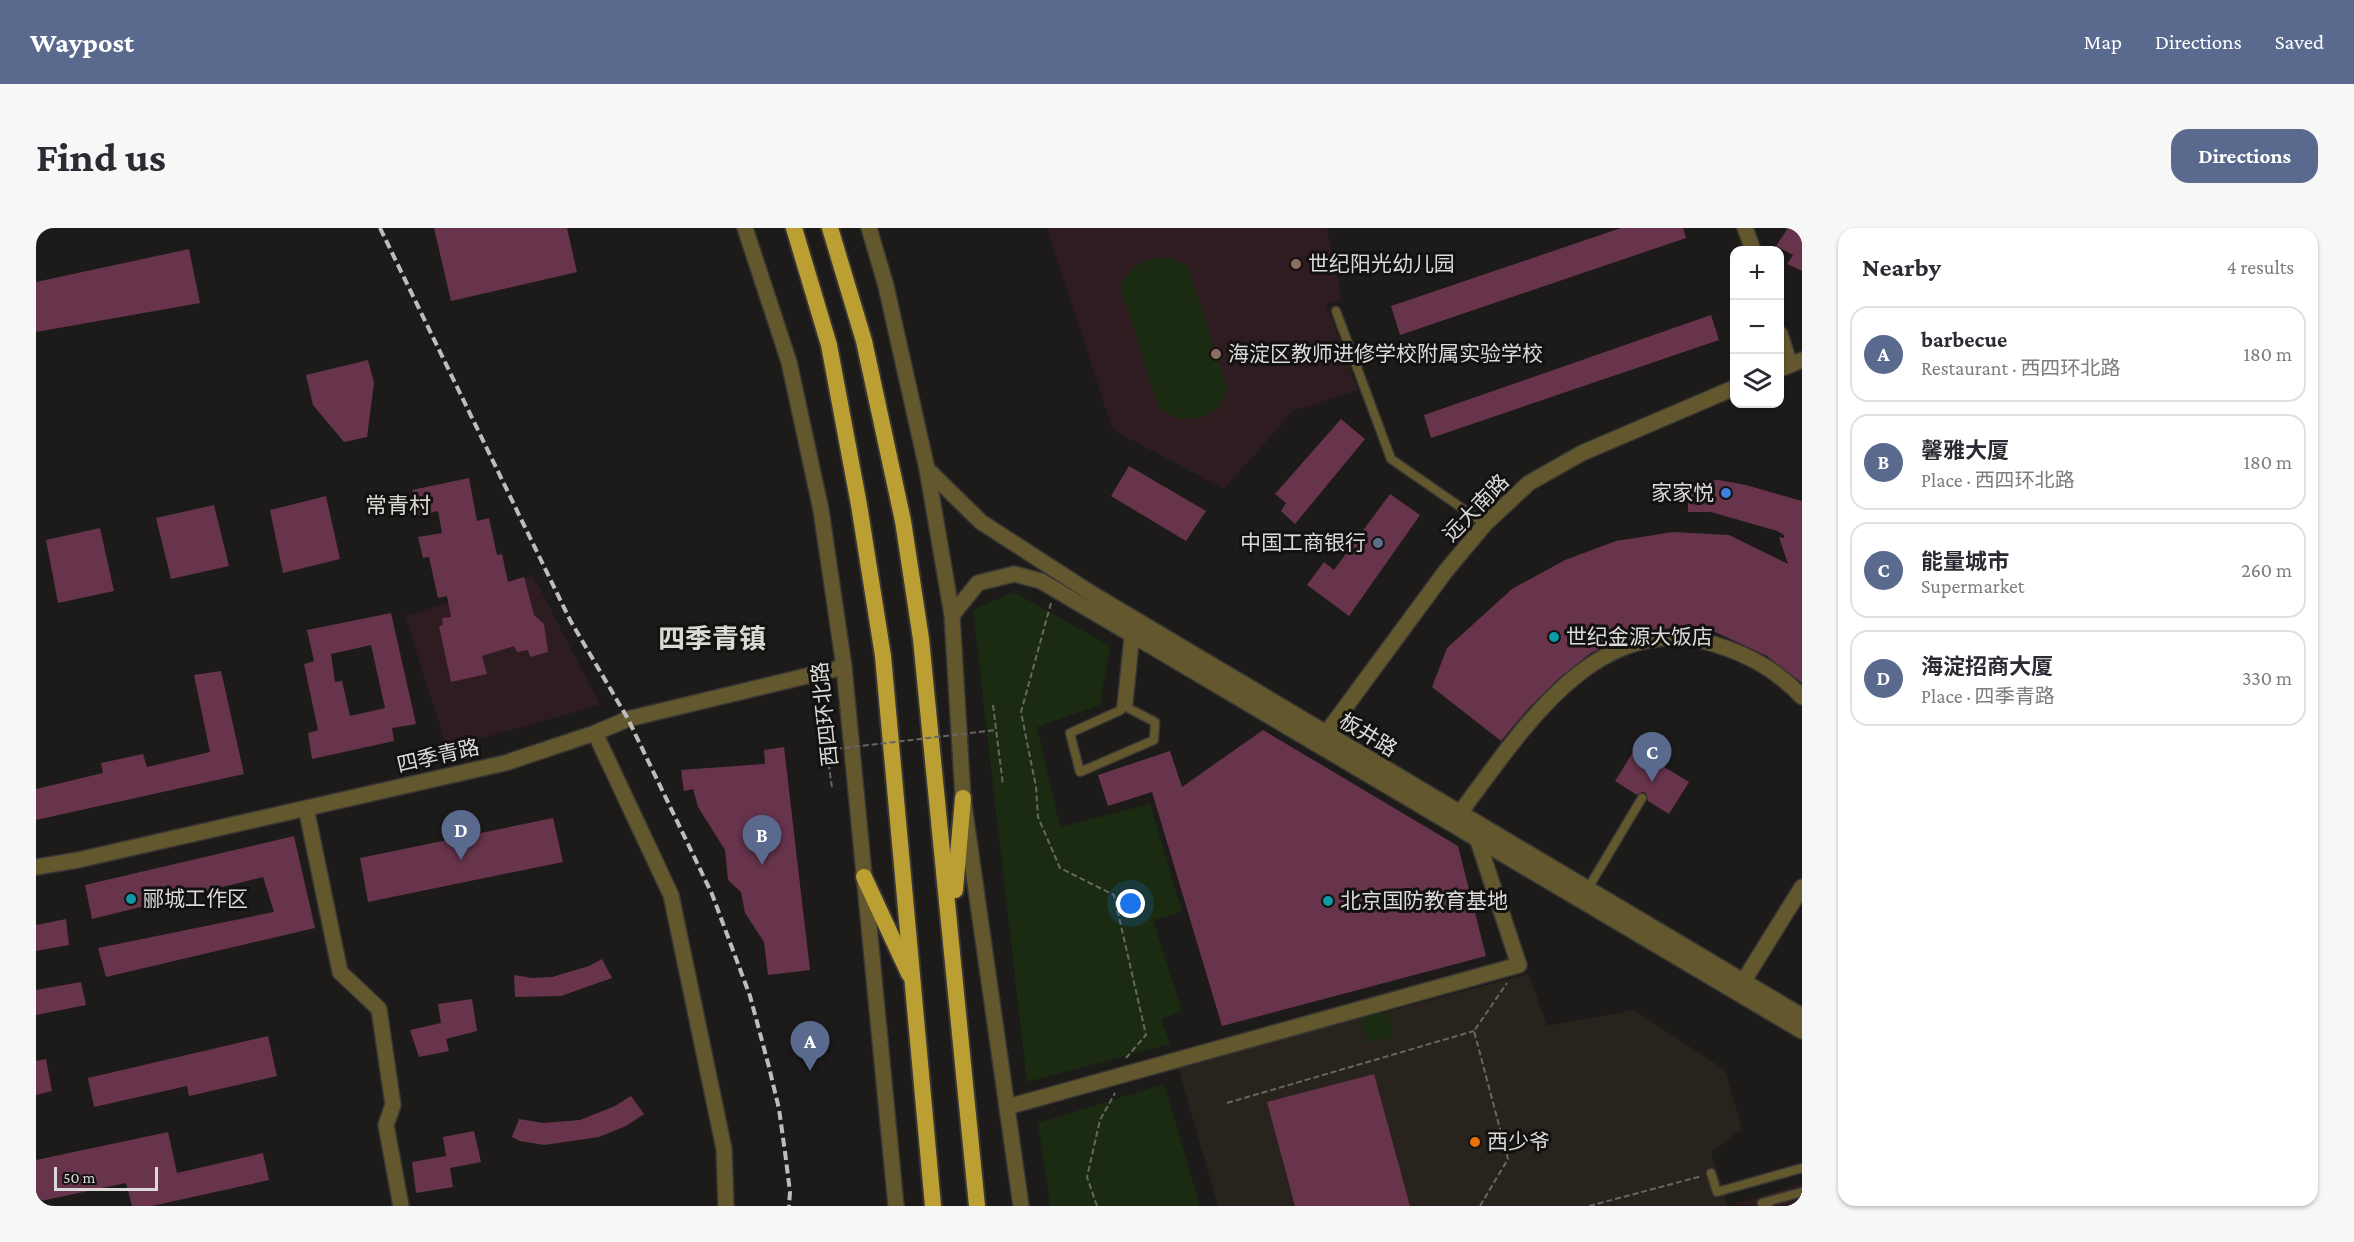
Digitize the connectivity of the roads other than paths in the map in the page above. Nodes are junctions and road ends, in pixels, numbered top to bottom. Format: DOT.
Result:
graph roads {
  1 [pos="745,228"];
  2 [pos="794,228"];
  3 [pos="830,228"];
  4 [pos="869,228"];
  5 [pos="1745,228"];
  6 [pos="1752,246"];
  7 [pos="1336,311"];
  8 [pos="1784,348"];
  9 [pos="1790,365"];
  10 [pos="1730,390"];
  11 [pos="927,469"];
  12 [pos="1485,524"];
  13 [pos="952,615"];
  14 [pos="1132,635"];
  15 [pos="844,667"];
  16 [pos="1802,698"];
  17 [pos="595,733"];
  18 [pos="1321,740"];
  19 [pos="963,798"];
  20 [pos="1642,798"];
  21 [pos="306,808"];
  22 [pos="1466,817"];
  23 [pos="1476,839"];
  24 [pos="36,867"];
  25 [pos="864,878"];
  26 [pos="1802,887"];
  27 [pos="1587,890"];
  28 [pos="952,932"];
  29 [pos="1743,982"];
  30 [pos="914,985"];
  31 [pos="1802,1016"];
  32 [pos="1802,1031"];
  33 [pos="1007,1107"];
  34 [pos="1802,1168"];
  35 [pos="1711,1173"];
  36 [pos="1802,1192"];
  37 [pos="401,1206"];
  38 [pos="726,1206"];
  39 [pos="896,1206"];
  40 [pos="933,1206"];
  41 [pos="977,1206"];
  42 [pos="1021,1206"];
  43 [pos="1768,1206"];
  1 -- 15 [label="street, 西四环北路"];
  2 -- 30 [label="highway"];
  3 -- 28 [label="highway"];
  4 -- 11 [label="street"];
  5 -- 6 [label="street"];
  7 -- 12 [label="lane"];
  8 -- 9 [label="street"];
  10 -- 12 [label="street, 远大南路"];
  11 -- 13 [label="street"];
  11 -- 18 [label="street, 板井路"];
  12 -- 18 [label="street, 远大南路"];
  13 -- 14 [label="street"];
  13 -- 19 [label="street"];
  14 -- 14 [label="lane"];
  14 -- 18 [label="street"];
  15 -- 17 [label="street, 四季青路"];
  15 -- 25 [label="street, 西四环北路"];
  16 -- 22 [label="street"];
  17 -- 21 [label="street, 四季青路"];
  17 -- 38 [label="street"];
  18 -- 22 [label="street, 板井路"];
  18 -- 23 [label="street"];
  19 -- 28 [label="highway"];
  19 -- 33 [label="street"];
  20 -- 27 [label="lane"];
  21 -- 24 [label="street, 四季青路"];
  21 -- 37 [label="street"];
  22 -- 23 [label="street"];
  22 -- 27 [label="street, 板井路"];
  23 -- 32 [label="street"];
  23 -- 33 [label="street"];
  25 -- 30 [label="highway"];
  25 -- 39 [label="street, 西四环北路"];
  26 -- 29 [label="street"];
  27 -- 29 [label="street, 板井路"];
  28 -- 41 [label="highway"];
  29 -- 31 [label="street, 板井路"];
  30 -- 40 [label="highway"];
  33 -- 42 [label="street"];
  34 -- 35 [label="lane"];
  36 -- 43 [label="lane"];
}
